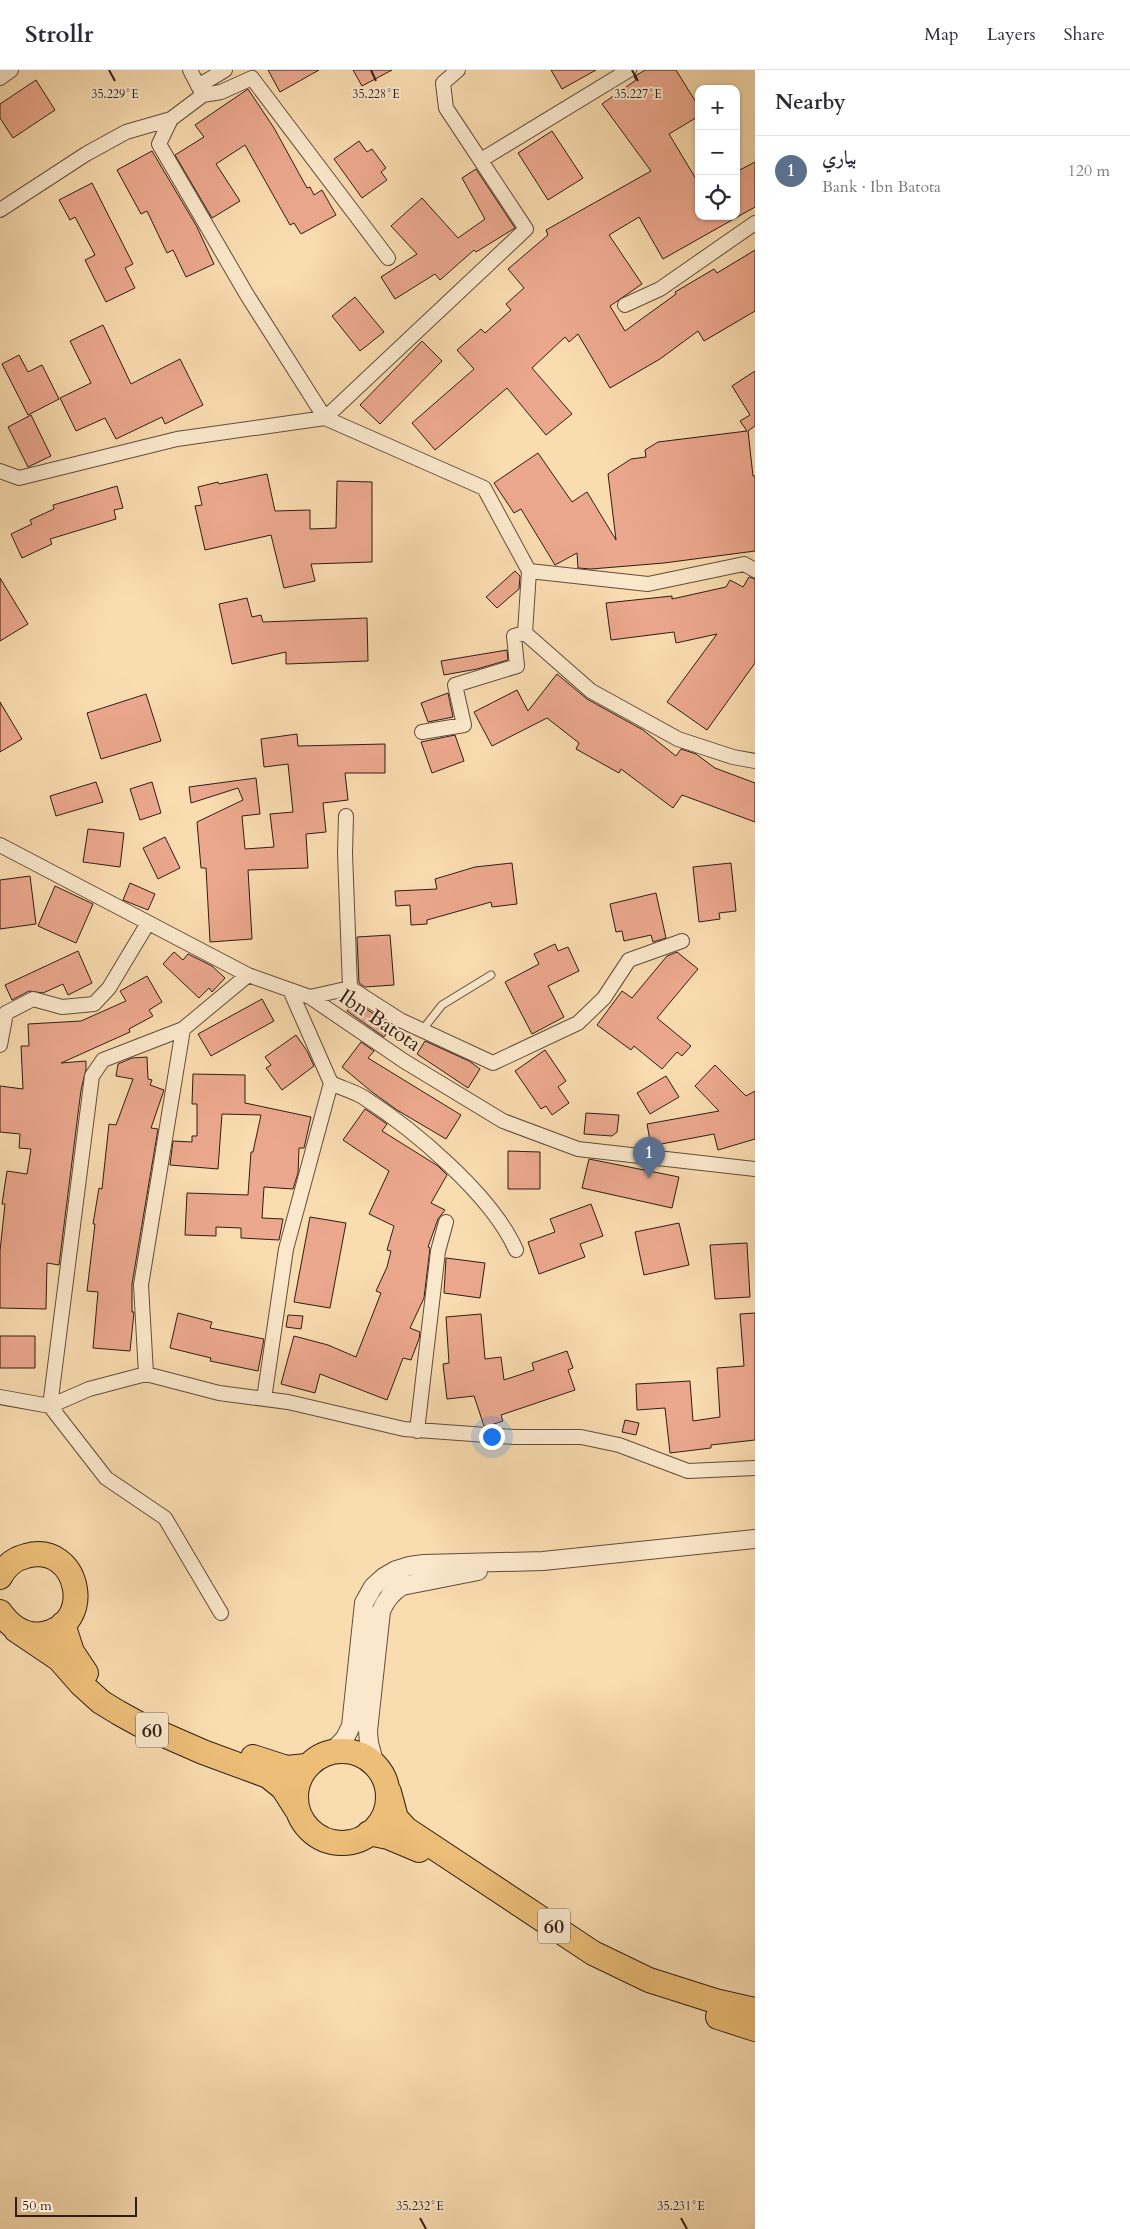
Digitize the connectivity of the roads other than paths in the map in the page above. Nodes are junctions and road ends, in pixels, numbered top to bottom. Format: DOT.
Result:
graph roads {
  1 [pos="11,70"];
  2 [pos="190,70"];
  3 [pos="225,70"];
  4 [pos="458,70"];
  5 [pos="630,70"];
  6 [pos="0,78"];
  7 [pos="200,90"];
  8 [pos="171,119"];
  9 [pos="481,160"];
  10 [pos="0,210"];
  11 [pos="755,223"];
  12 [pos="388,258"];
  13 [pos="625,305"];
  14 [pos="325,418"];
  15 [pos="0,471"];
  16 [pos="755,570"];
  17 [pos="529,571"];
  18 [pos="525,633"];
  19 [pos="422,732"];
  20 [pos="755,761"];
  21 [pos="346,816"];
  22 [pos="0,845"];
  23 [pos="148,923"];
  24 [pos="682,941"];
  25 [pos="248,974"];
  26 [pos="491,975"];
  27 [pos="350,988"];
  28 [pos="290,990"];
  29 [pos="310,997"];
  30 [pos="183,1029"];
  31 [pos="423,1029"];
  32 [pos="0,1045"];
  33 [pos="331,1083"];
  34 [pos="755,1169"];
  35 [pos="446,1222"];
  36 [pos="516,1250"];
  37 [pos="146,1374"];
  38 [pos="0,1397"];
  39 [pos="264,1399"];
  40 [pos="50,1406"];
  41 [pos="417,1430"];
  42 [pos="755,1468"];
  43 [pos="755,1539"];
  44 [pos="543,1561"];
  45 [pos="0,1577"];
  46 [pos="0,1612"];
  47 [pos="221,1613"];
  48 [pos="63,1624"];
  49 [pos="16,1630"];
  50 [pos="333,1751"];
  51 [pos="375,1765"];
  52 [pos="306,1766"];
  53 [pos="388,1792"];
  54 [pos="296,1810"];
  55 [pos="369,1833"];
  56 [pos="755,2010"];
  57 [pos="718,2017"];
  58 [pos="755,2024"];
  59 [pos="755,2029"];
  1 -- 6 [label="street"];
  2 -- 7 [label="street"];
  3 -- 7 [label="street"];
  4 -- 9 [label="street"];
  5 -- 9 [label="street"];
  7 -- 8 [label="street"];
  7 -- 12 [label="street"];
  8 -- 10 [label="street"];
  8 -- 14 [label="street"];
  9 -- 14 [label="street"];
  11 -- 13 [label="street"];
  14 -- 15 [label="street"];
  14 -- 17 [label="street"];
  16 -- 17 [label="street"];
  17 -- 18 [label="street"];
  18 -- 19 [label="street"];
  18 -- 20 [label="street"];
  21 -- 27 [label="street"];
  22 -- 23 [label="street, Ibn Batota"];
  23 -- 25 [label="street, Ibn Batota"];
  23 -- 32 [label="street"];
  24 -- 31 [label="street"];
  25 -- 28 [label="street, Ibn Batota"];
  25 -- 30 [label="street"];
  26 -- 31 [label="lane"];
  27 -- 29 [label="street"];
  27 -- 31 [label="street"];
  28 -- 29 [label="street, Ibn Batota"];
  28 -- 33 [label="street"];
  29 -- 34 [label="street, Ibn Batota"];
  30 -- 37 [label="street"];
  30 -- 40 [label="street"];
  33 -- 36 [label="street"];
  33 -- 39 [label="street"];
  35 -- 41 [label="street"];
  37 -- 39 [label="street"];
  37 -- 40 [label="street"];
  38 -- 40 [label="street"];
  39 -- 41 [label="street"];
  40 -- 47 [label="street"];
  41 -- 42 [label="street"];
  43 -- 44 [label="street"];
  44 -- 50 [label="street"];
  44 -- 51 [label="street"];
  45 -- 48 [label="highway"];
  46 -- 49 [label="highway, 60"];
  48 -- 49 [label="highway"];
  48 -- 52 [label="highway, 60"];
  49 -- 54 [label="highway, 60"];
  50 -- 51 [label="highway"];
  50 -- 52 [label="highway"];
  51 -- 53 [label="highway, 60"];
  52 -- 54 [label="highway"];
  53 -- 55 [label="highway, 60"];
  53 -- 56 [label="highway, 60"];
  54 -- 55 [label="highway, 60"];
  55 -- 57 [label="highway, 60"];
  57 -- 58 [label="highway, 60"];
  57 -- 59 [label="highway"];
}
